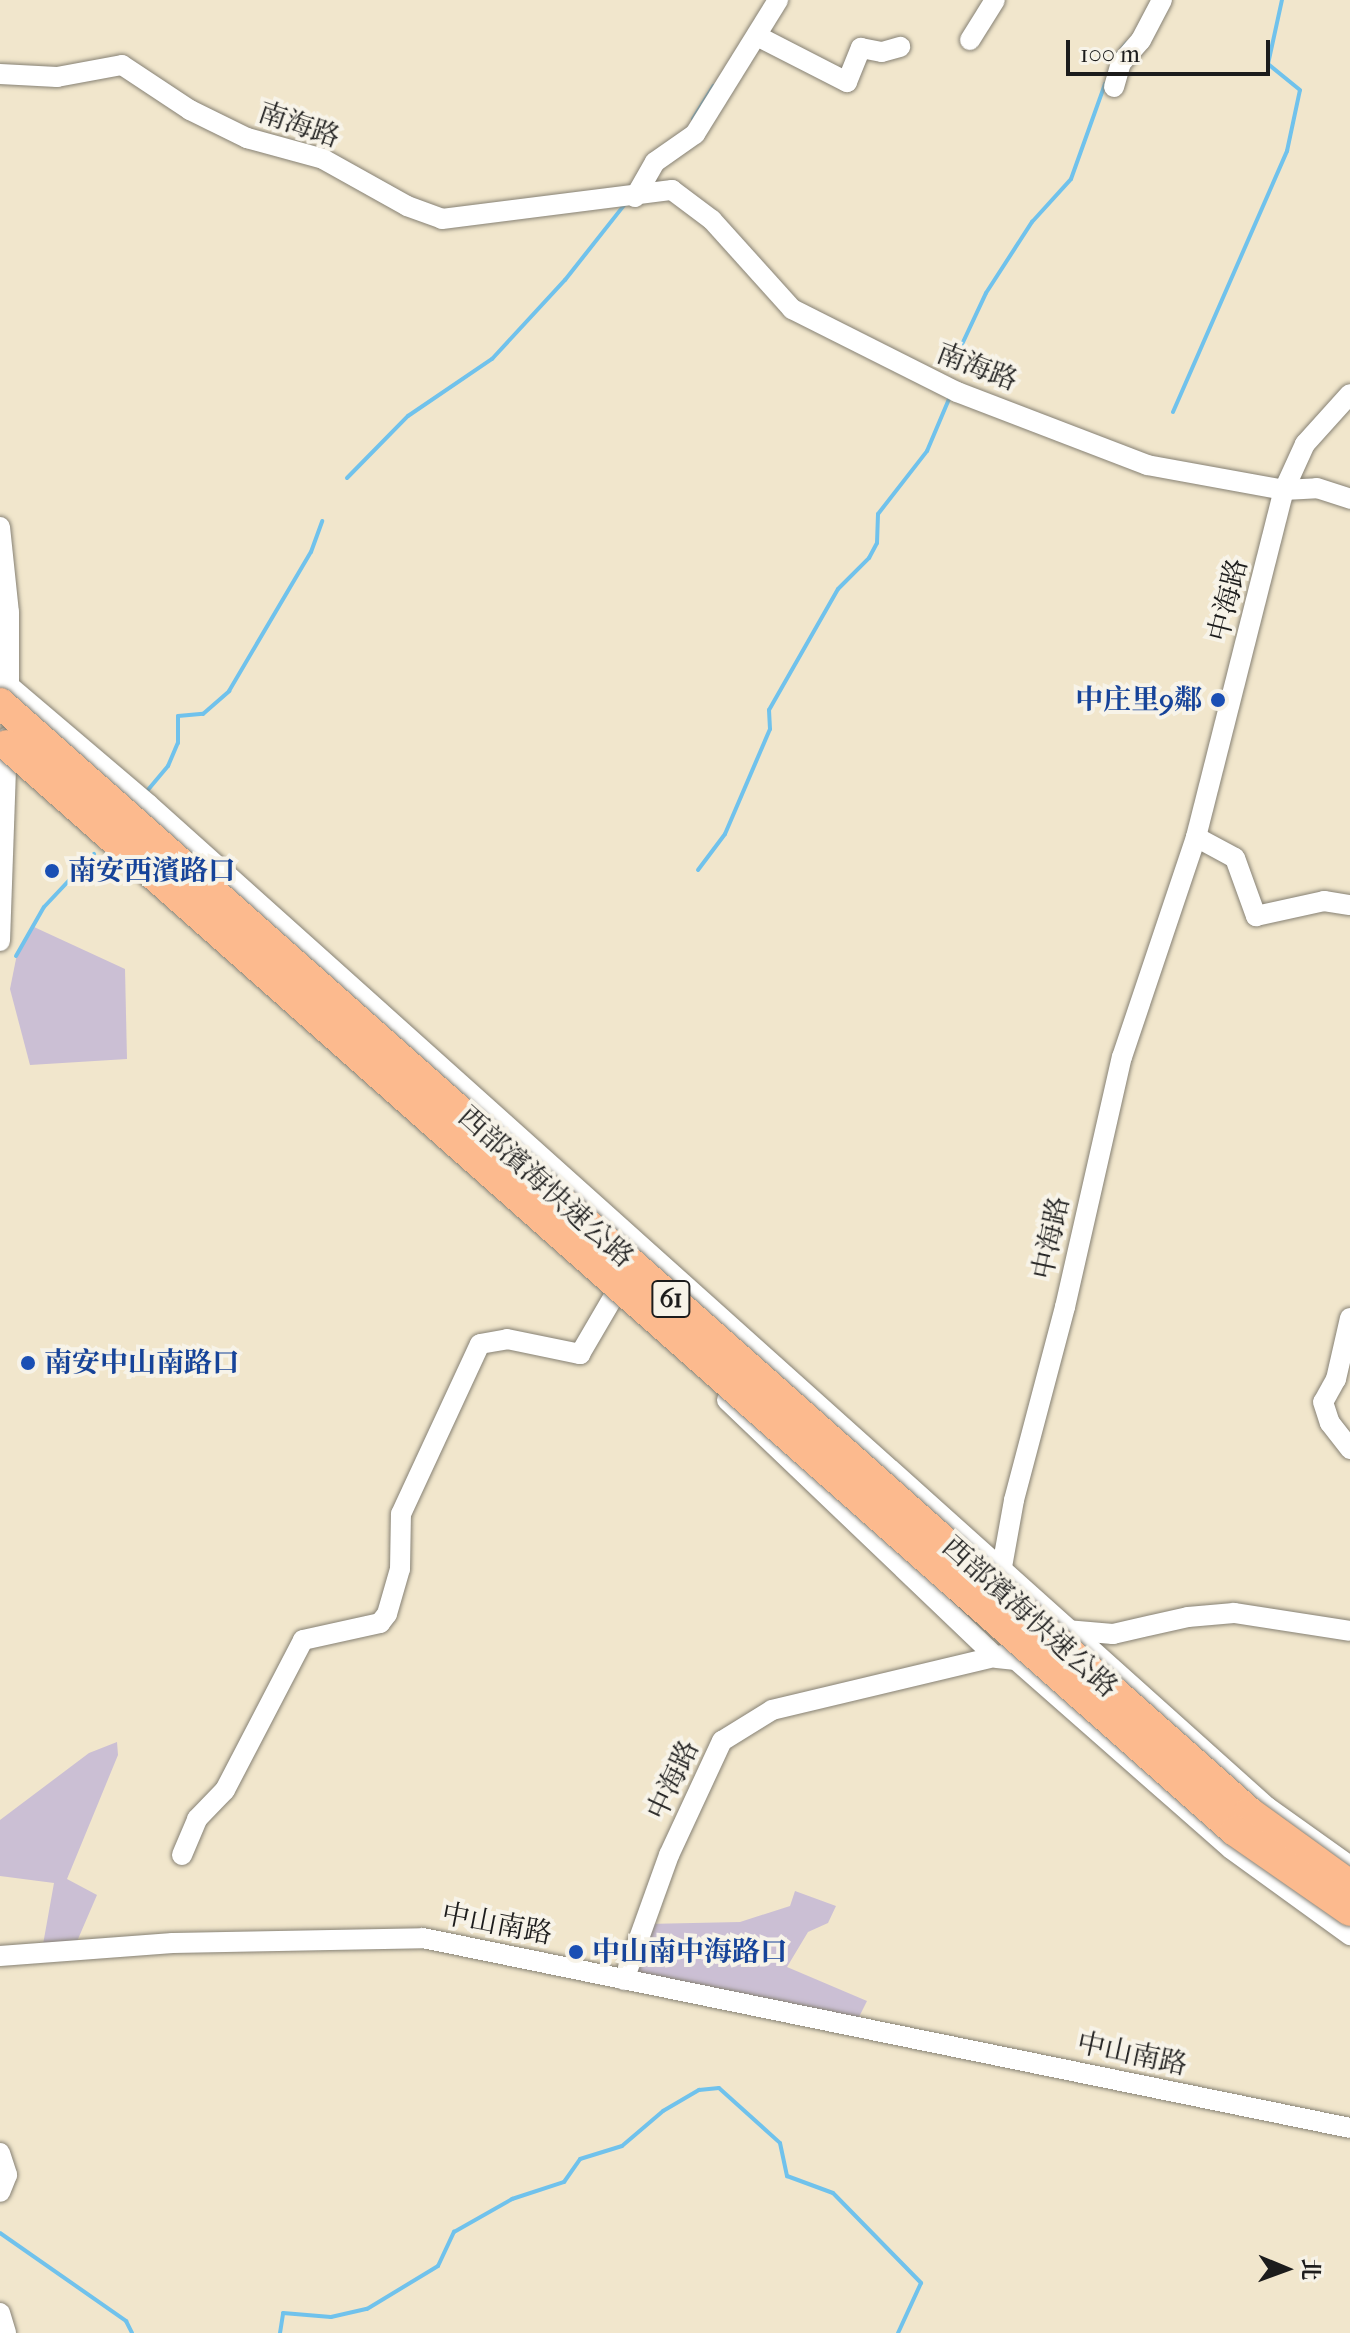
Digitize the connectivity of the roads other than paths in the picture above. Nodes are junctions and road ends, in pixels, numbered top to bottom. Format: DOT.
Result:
graph roads {
  1 [pos="778,0"];
  2 [pos="995,0"];
  3 [pos="1162,0"];
  4 [pos="759,37"];
  5 [pos="970,40"];
  6 [pos="900,47"];
  7 [pos="0,74"];
  8 [pos="1114,87"];
  9 [pos="635,197"];
  10 [pos="1350,394"];
  11 [pos="1284,490"];
  12 [pos="1350,499"];
  13 [pos="0,527"];
  14 [pos="2,691"];
  15 [pos="5,753"];
  16 [pos="1196,837"];
  17 [pos="1350,905"];
  18 [pos="0,941"];
  19 [pos="615,1294"];
  20 [pos="1350,1318"];
  21 [pos="1350,1449"];
  22 [pos="1000,1568"];
  23 [pos="1067,1629"];
  24 [pos="1350,1631"];
  25 [pos="997,1658"];
  26 [pos="182,1855"];
  27 [pos="1350,1866"];
  28 [pos="1350,1885"];
  29 [pos="1350,1911"];
  30 [pos="1350,1935"];
  31 [pos="0,1956"];
  32 [pos="624,1980"];
  33 [pos="1350,2128"];
  34 [pos="0,2153"];
  35 [pos="0,2192"];
  36 [pos="0,2313"];
  37 [pos="6,2333"];
  1 -- 4 [label="street"];
  2 -- 5 [label="street"];
  3 -- 8 [label="street"];
  4 -- 6 [label="street"];
  4 -- 9 [label="street"];
  7 -- 9 [label="street, 南海路"];
  9 -- 11 [label="street, 南海路"];
  10 -- 11 [label="street, 中海路"];
  11 -- 12 [label="street, 南海路"];
  11 -- 16 [label="street, 中海路"];
  13 -- 14 [label="street"];
  14 -- 15 [label="street"];
  14 -- 22 [label="street"];
  14 -- 28 [label="highway, 西部濱海快速公路 / 61, bridge"];
  15 -- 18 [label="street"];
  15 -- 19 [label="street"];
  15 -- 29 [label="highway, 西部濱海快速公路 / 61, bridge"];
  16 -- 17 [label="street"];
  16 -- 22 [label="street, 中海路"];
  19 -- 25 [label="street"];
  19 -- 26 [label="street"];
  20 -- 21 [label="street"];
  22 -- 23 [label="street"];
  22 -- 25 [label="street, 中海路"];
  23 -- 24 [label="street, 中海路"];
  23 -- 25 [label="street, 中海路"];
  23 -- 27 [label="street"];
  25 -- 30 [label="street"];
  25 -- 32 [label="street, 中海路"];
  31 -- 32 [label="street, 中山南路"];
  32 -- 33 [label="street, 中山南路"];
  34 -- 35 [label="street"];
  36 -- 37 [label="street"];
}
